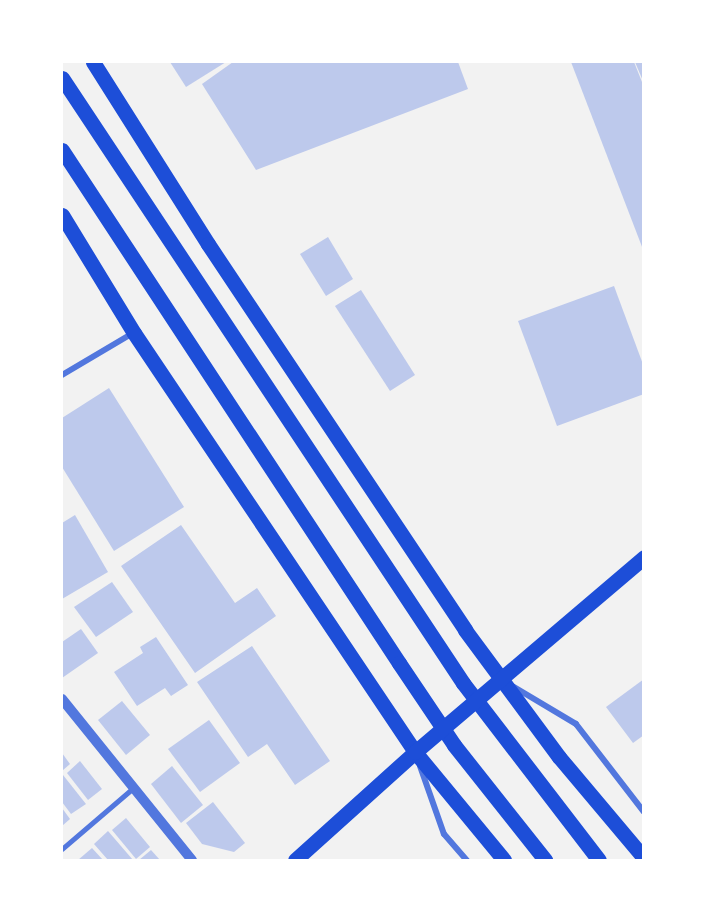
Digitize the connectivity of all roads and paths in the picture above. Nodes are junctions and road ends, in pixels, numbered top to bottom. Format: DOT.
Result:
graph roads {
  1 [pos="93,62"];
  2 [pos="62,78"];
  3 [pos="62,150"];
  4 [pos="62,215"];
  5 [pos="134,333"];
  6 [pos="62,375"];
  7 [pos="644,557"];
  8 [pos="501,679"];
  9 [pos="62,699"];
  10 [pos="415,752"];
  11 [pos="134,788"];
  12 [pos="644,812"];
  13 [pos="62,849"];
  14 [pos="644,858"];
  15 [pos="192,861"];
  16 [pos="295,861"];
  17 [pos="467,861"];
  18 [pos="504,861"];
  19 [pos="545,861"];
  20 [pos="599,861"];
  1 -- 8 [label="main road"];
  2 -- 20 [label="main road"];
  3 -- 19 [label="main road"];
  4 -- 5 [label="main road"];
  5 -- 6 [label="street"];
  5 -- 10 [label="main road"];
  7 -- 8 [label="main road"];
  8 -- 10 [label="main road"];
  8 -- 12 [label="street"];
  8 -- 14 [label="main road"];
  9 -- 11 [label="street"];
  10 -- 16 [label="main road"];
  10 -- 17 [label="street"];
  10 -- 18 [label="main road"];
  11 -- 13 [label="lane"];
  11 -- 15 [label="street"];
}
